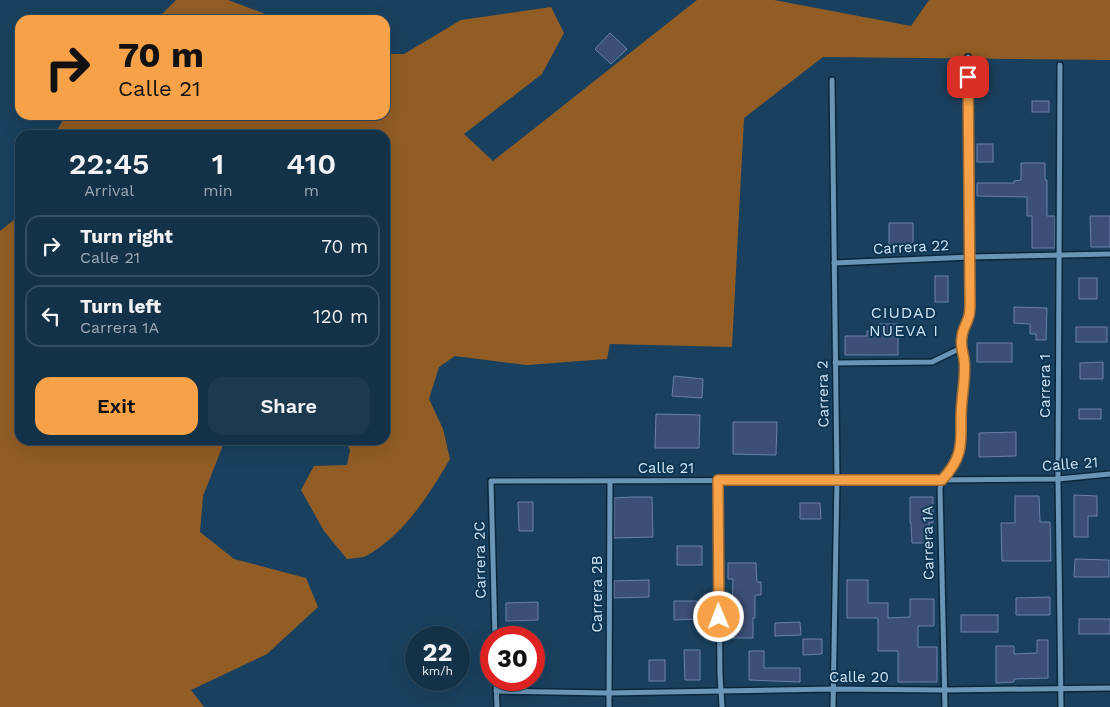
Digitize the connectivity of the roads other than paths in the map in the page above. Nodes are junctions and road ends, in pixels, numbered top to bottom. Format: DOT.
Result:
graph roads {
  1 [pos="968,57"];
  2 [pos="1060,65"];
  3 [pos="832,80"];
  4 [pos="1110,254"];
  5 [pos="1059,256"];
  6 [pos="970,257"];
  7 [pos="834,263"];
  8 [pos="962,348"];
  9 [pos="835,362"];
  10 [pos="1110,474"];
  11 [pos="1058,478"];
  12 [pos="837,479"];
  13 [pos="718,480"];
  14 [pos="942,480"];
  15 [pos="491,481"];
  16 [pos="610,481"];
  17 [pos="495,626"];
  18 [pos="1060,688"];
  19 [pos="1110,688"];
  20 [pos="833,689"];
  21 [pos="944,690"];
  22 [pos="496,691"];
  23 [pos="722,692"];
  24 [pos="608,693"];
  25 [pos="497,707"];
  26 [pos="609,707"];
  27 [pos="722,707"];
  28 [pos="833,707"];
  29 [pos="945,707"];
  30 [pos="1061,707"];
  1 -- 6 [label="street"];
  2 -- 5 [label="street, Carrera 1"];
  3 -- 7 [label="street, Carrera 2"];
  4 -- 5 [label="street, Carrera 22"];
  5 -- 6 [label="street, Carrera 22"];
  5 -- 11 [label="street, Carrera 1"];
  6 -- 7 [label="street, Carrera 22"];
  6 -- 8 [label="street"];
  7 -- 9 [label="street, Carrera 2"];
  8 -- 9 [label="street"];
  8 -- 14 [label="street"];
  9 -- 12 [label="street, Carrera 2"];
  10 -- 11 [label="street, Calle 21"];
  11 -- 14 [label="street, Calle 21"];
  11 -- 18 [label="street, Carrera 1"];
  12 -- 13 [label="street, Calle 21"];
  12 -- 14 [label="street, Calle 21"];
  12 -- 20 [label="street, Carrera 2"];
  13 -- 16 [label="street, Calle 21"];
  13 -- 23 [label="street"];
  14 -- 21 [label="street, Carrera 1A"];
  15 -- 16 [label="street, Calle 21"];
  15 -- 17 [label="street, Carrera 2C"];
  16 -- 24 [label="street, Carrera 2B"];
  18 -- 19 [label="street, Calle 20"];
  18 -- 21 [label="street, Calle 20"];
  18 -- 30 [label="street, Carrera 1"];
  20 -- 21 [label="street, Calle 20"];
  20 -- 23 [label="street, Calle 20"];
  20 -- 28 [label="street, Carrera 2"];
  21 -- 29 [label="street, Carrera 1A"];
  22 -- 24 [label="street, Calle 20"];
  22 -- 25 [label="street"];
  23 -- 24 [label="street, Calle 20"];
  23 -- 27 [label="street"];
  24 -- 26 [label="street, Carrera 2B"];
}
